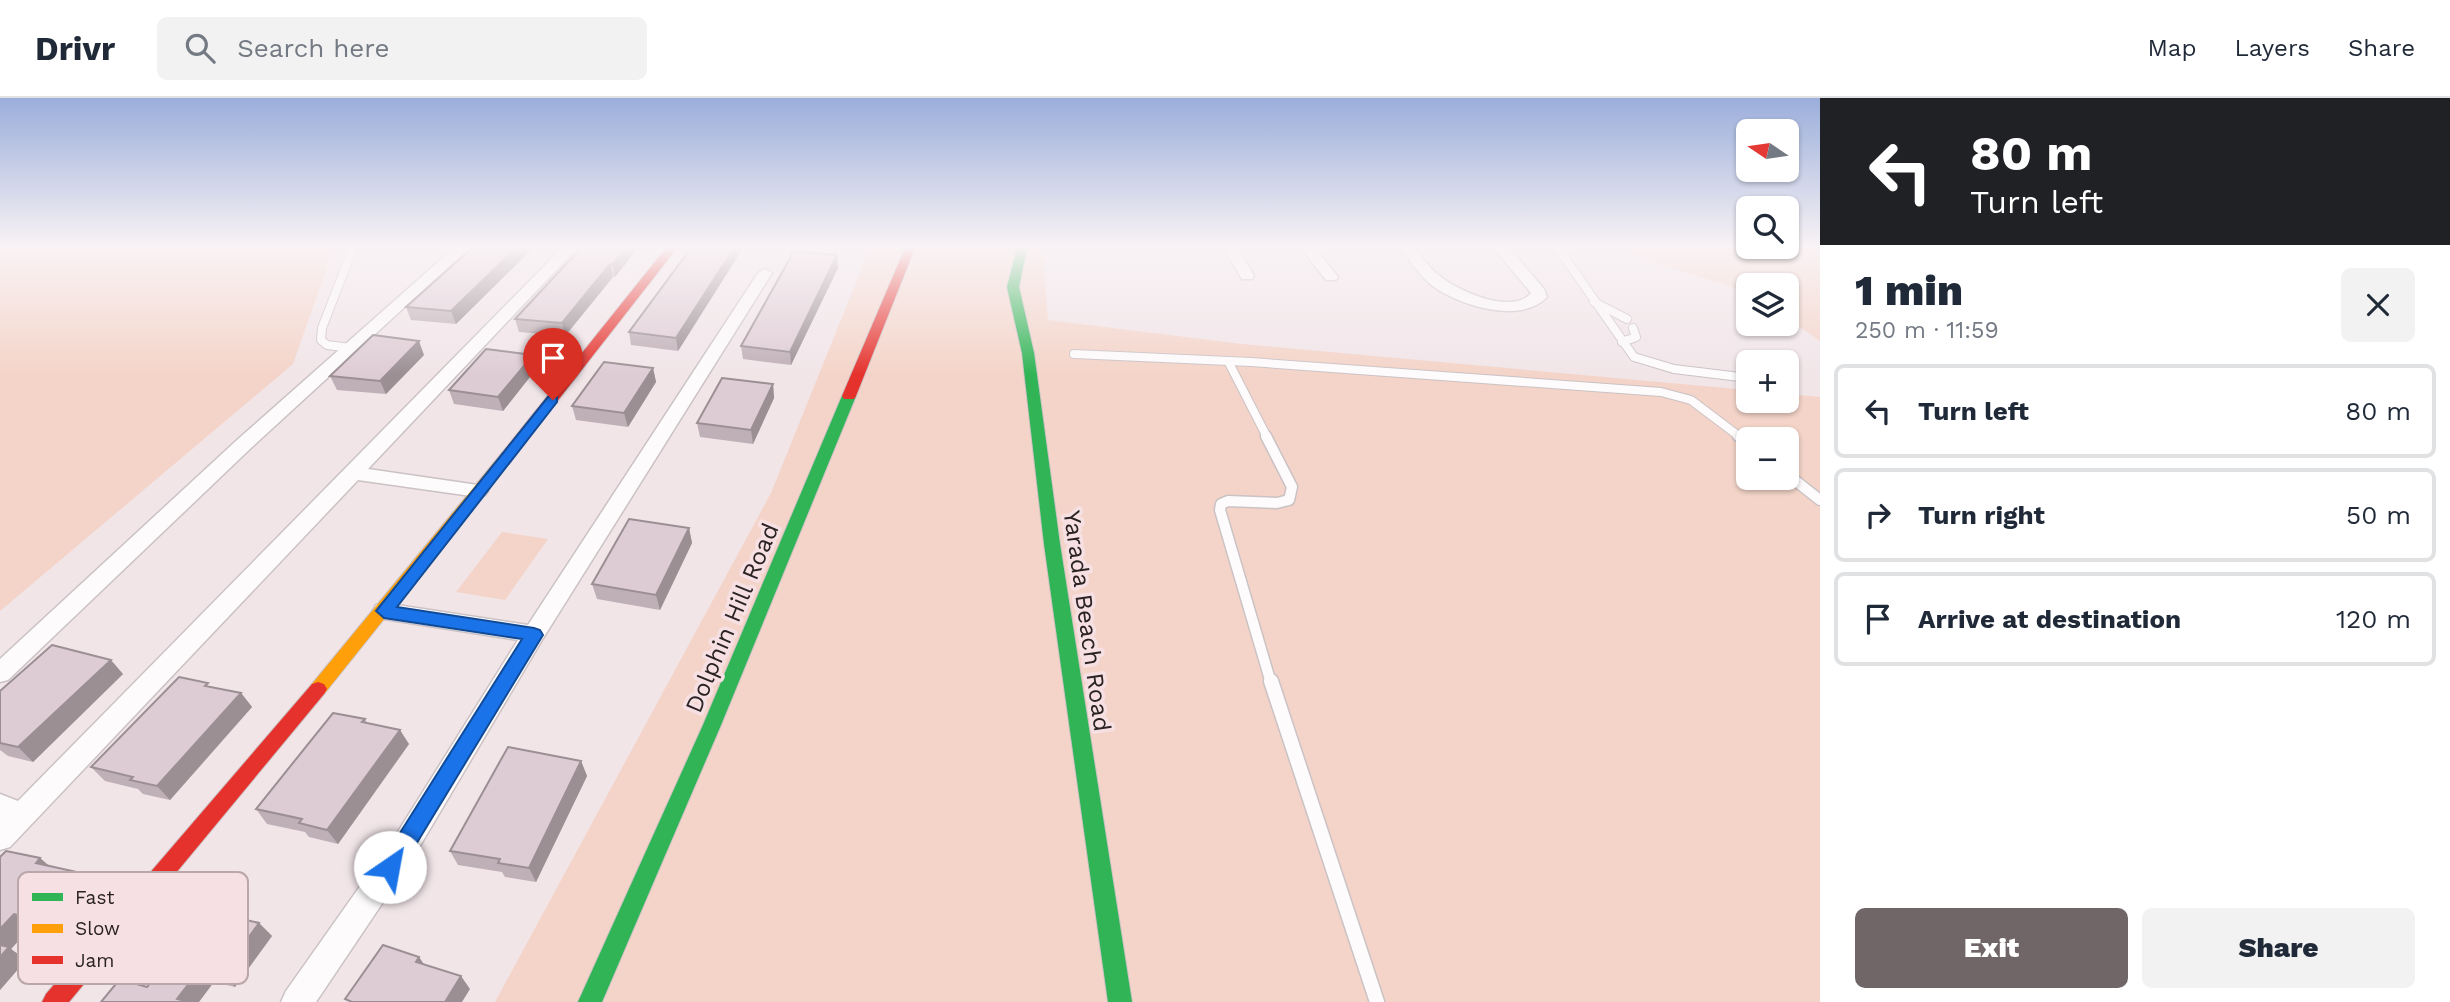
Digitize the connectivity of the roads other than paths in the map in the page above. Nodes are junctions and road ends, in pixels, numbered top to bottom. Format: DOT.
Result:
graph roads {
  1 [pos="337,290"];
  2 [pos="415,290"];
  3 [pos="529,290"];
  4 [pos="638,290"];
  5 [pos="753,290"];
  6 [pos="892,290"];
  7 [pos="1013,290"];
  8 [pos="1454,290"];
  9 [pos="1537,290"];
  10 [pos="1586,290"];
  11 [pos="1594,302"];
  12 [pos="1627,319"];
  13 [pos="1633,328"];
  14 [pos="1622,342"];
  15 [pos="351,348"];
  16 [pos="1074,354"];
  17 [pos="1228,361"];
  18 [pos="1736,376"];
  19 [pos="1736,434"];
  20 [pos="353,473"];
  21 [pos="1799,483"];
  22 [pos="478,491"];
  23 [pos="1820,500"];
  24 [pos="384,611"];
  25 [pos="534,635"];
  26 [pos="0,673"];
  27 [pos="12,810"];
  28 [pos="0,838"];
  29 [pos="164,872"];
  30 [pos="69,984"];
  31 [pos="54,1002"];
  32 [pos="298,1002"];
  33 [pos="590,1002"];
  34 [pos="1120,1002"];
  35 [pos="1377,1002"];
  1 -- 15 [label="lane"];
  2 -- 15 [label="street"];
  3 -- 20 [label="street"];
  4 -- 22 [label="street"];
  5 -- 25 [label="street"];
  6 -- 33 [label="street, Dolphin Hill Road"];
  7 -- 34 [label="street, Yarada Beach Road"];
  8 -- 9 [label="street"];
  10 -- 11 [label="lane"];
  11 -- 12 [label="lane"];
  11 -- 14 [label="lane"];
  13 -- 14 [label="lane"];
  14 -- 18 [label="lane"];
  15 -- 26 [label="street"];
  16 -- 17 [label="lane"];
  17 -- 19 [label="lane"];
  17 -- 35 [label="lane"];
  20 -- 22 [label="street"];
  20 -- 27 [label="street"];
  21 -- 23 [label="lane"];
  22 -- 24 [label="street"];
  24 -- 25 [label="street"];
  24 -- 29 [label="street"];
  25 -- 32 [label="street"];
  27 -- 28 [label="street"];
  30 -- 31 [label="street"];
}
